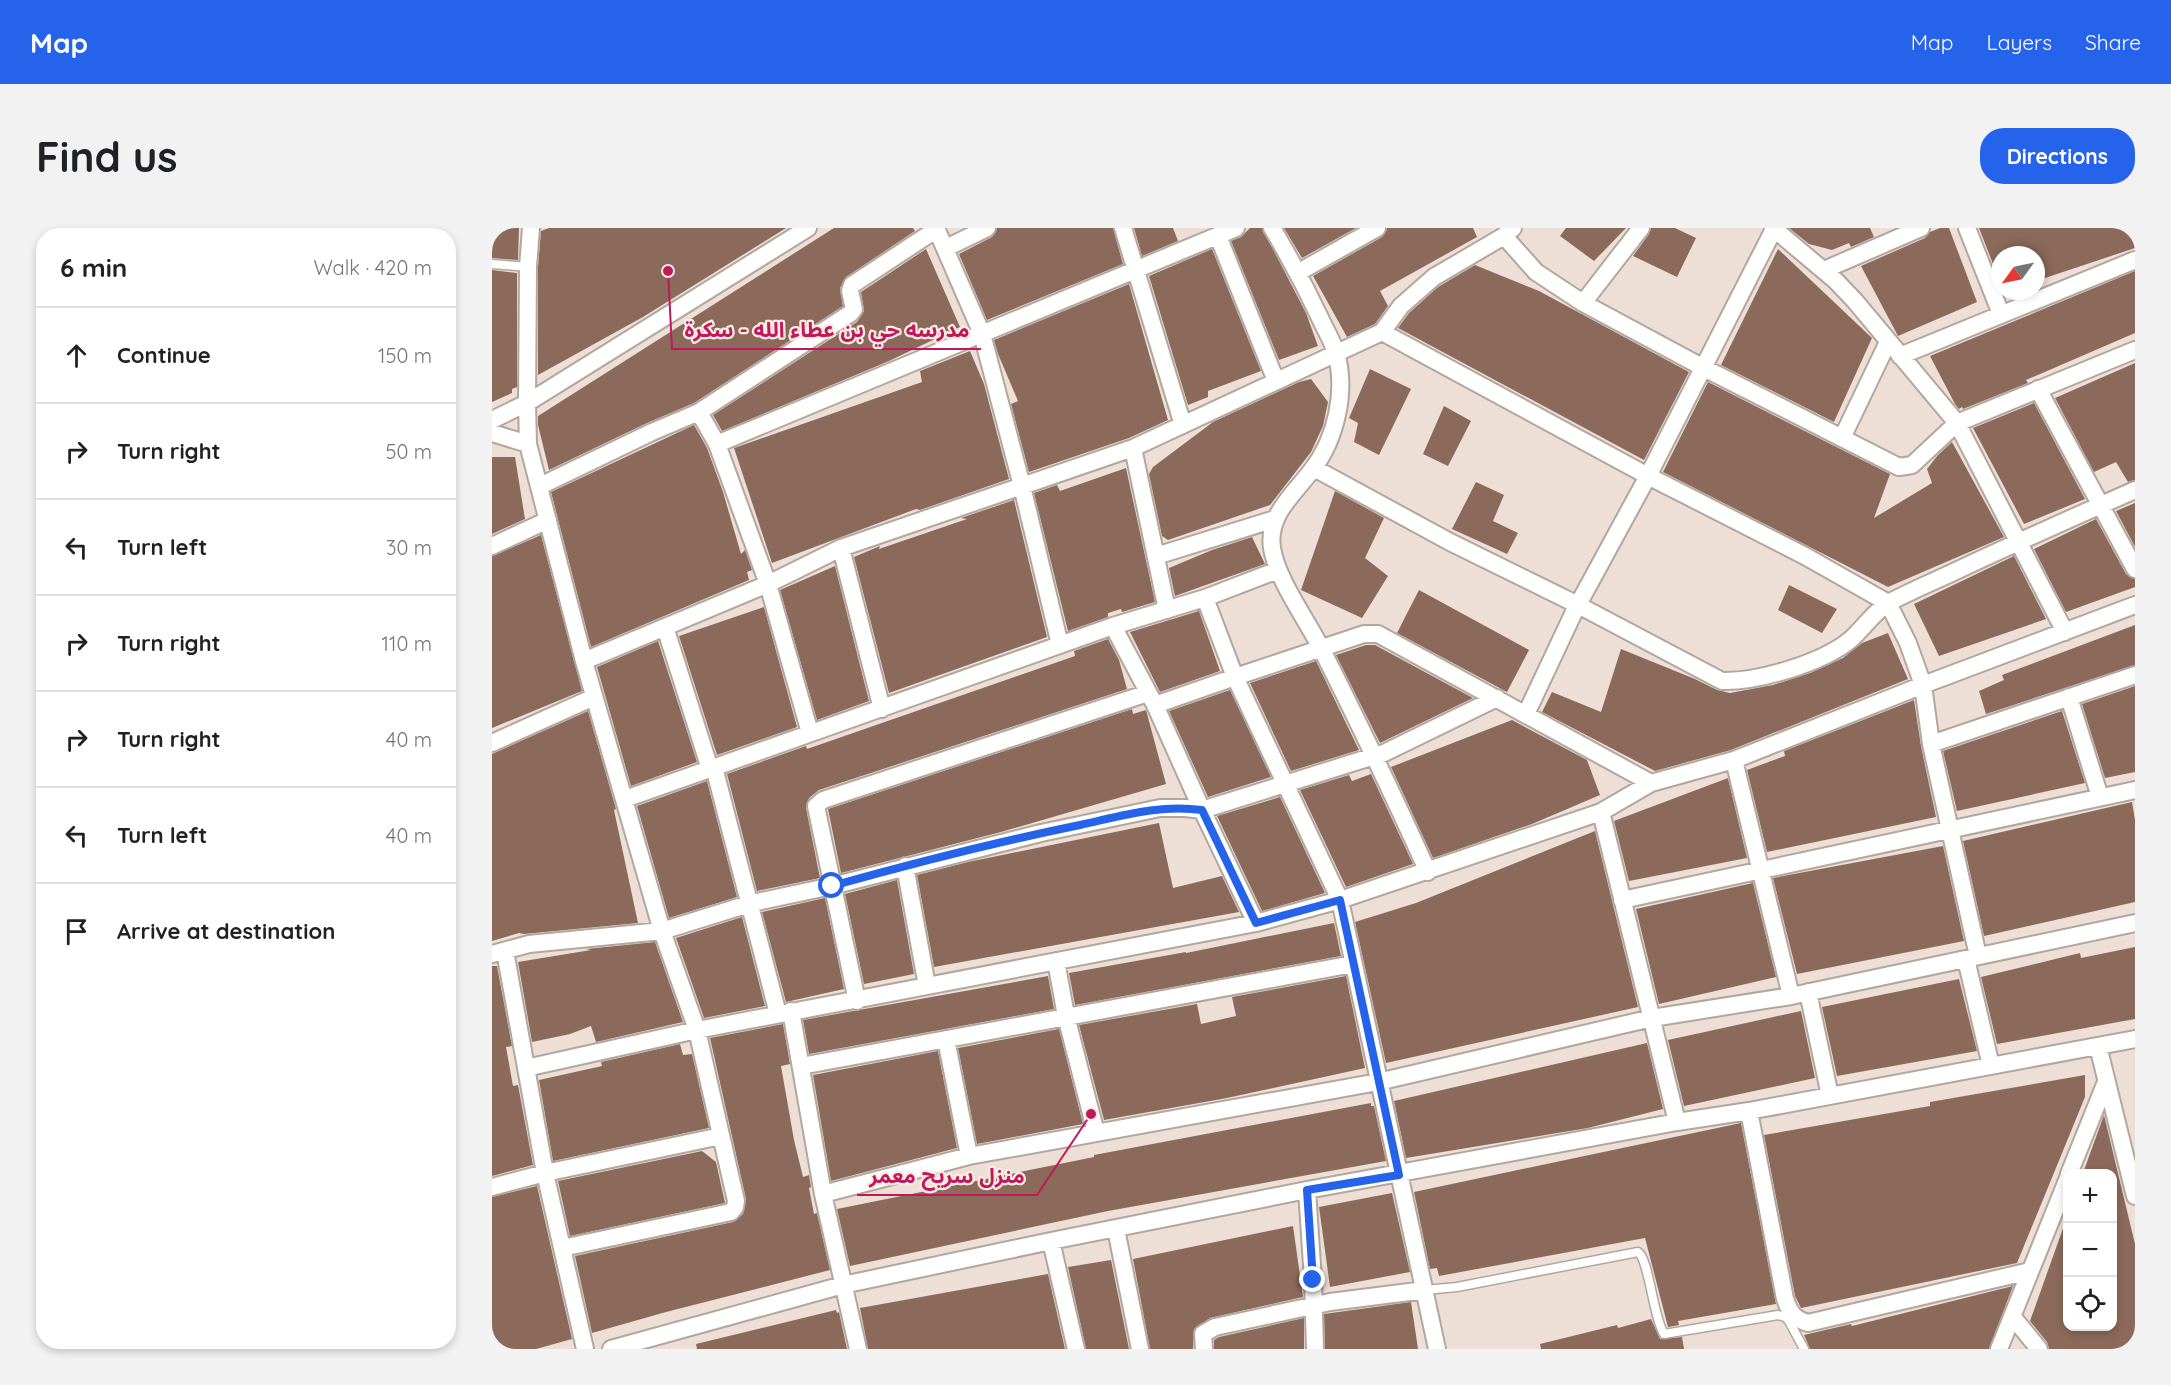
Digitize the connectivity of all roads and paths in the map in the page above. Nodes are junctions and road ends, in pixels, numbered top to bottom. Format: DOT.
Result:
graph roads {
  1 [pos="531,228"];
  2 [pos="808,228"];
  3 [pos="987,228"];
  4 [pos="1122,228"];
  5 [pos="1272,228"];
  6 [pos="1377,228"];
  7 [pos="1641,228"];
  8 [pos="1774,228"];
  9 [pos="1921,228"];
  10 [pos="1967,228"];
  11 [pos="937,229"];
  12 [pos="1228,231"];
  13 [pos="1509,232"];
  14 [pos="946,248"];
  15 [pos="2135,260"];
  16 [pos="492,264"];
  17 [pos="528,267"];
  18 [pos="1824,270"];
  19 [pos="1134,271"];
  20 [pos="1299,272"];
  21 [pos="1583,303"];
  22 [pos="2001,314"];
  23 [pos="1382,332"];
  24 [pos="982,334"];
  25 [pos="1888,342"];
  26 [pos="2135,350"];
  27 [pos="1336,353"];
  28 [pos="1900,356"];
  29 [pos="1704,368"];
  30 [pos="1276,381"];
  31 [pos="2038,389"];
  32 [pos="527,403"];
  33 [pos="699,412"];
  34 [pos="492,420"];
  35 [pos="1957,423"];
  36 [pos="1183,425"];
  37 [pos="492,433"];
  38 [pos="1842,438"];
  39 [pos="528,444"];
  40 [pos="717,444"];
  41 [pos="1133,448"];
  42 [pos="1314,468"];
  43 [pos="1648,476"];
  44 [pos="540,486"];
  45 [pos="1022,486"];
  46 [pos="2135,490"];
  47 [pos="2100,506"];
  48 [pos="1275,519"];
  49 [pos="548,520"];
  50 [pos="2018,542"];
  51 [pos="492,546"];
  52 [pos="841,548"];
  53 [pos="1156,556"];
  54 [pos="2135,569"];
  55 [pos="1278,570"];
  56 [pos="768,584"];
  57 [pos="1205,598"];
  58 [pos="1888,603"];
  59 [pos="1578,605"];
  60 [pos="2135,605"];
  61 [pos="1167,610"];
  62 [pos="1113,626"];
  63 [pos="665,627"];
  64 [pos="2065,632"];
  65 [pos="1060,645"];
  66 [pos="1320,647"];
  67 [pos="584,661"];
  68 [pos="2135,675"];
  69 [pos="1235,677"];
  70 [pos="1923,685"];
  71 [pos="594,697"];
  72 [pos="2069,697"];
  73 [pos="1497,698"];
  74 [pos="1151,699"];
  75 [pos="882,709"];
  76 [pos="1526,714"];
  77 [pos="810,733"];
  78 [pos="492,743"];
  79 [pos="1931,744"];
  80 [pos="1375,756"];
  81 [pos="1734,760"];
  82 [pos="712,768"];
  83 [pos="1651,783"];
  84 [pos="1285,785"];
  85 [pos="2134,792"];
  86 [pos="2100,797"];
  87 [pos="625,799"];
  88 [pos="1202,810"];
  89 [pos="1601,812"];
  90 [pos="1950,829"];
  91 [pos="905,866"];
  92 [pos="1761,870"];
  93 [pos="1428,872"];
  94 [pos="832,886"];
  95 [pos="1340,900"];
  96 [pos="1622,900"];
  97 [pos="750,904"];
  98 [pos="1256,923"];
  99 [pos="2135,923"];
  100 [pos="662,931"];
  101 [pos="498,953"];
  102 [pos="1972,957"];
  103 [pos="1056,961"];
  104 [pos="1353,964"];
  105 [pos="927,986"];
  106 [pos="1799,994"];
  107 [pos="858,1001"];
  108 [pos="785,1012"];
  109 [pos="1066,1016"];
  110 [pos="1652,1018"];
  111 [pos="697,1030"];
  112 [pos="946,1039"];
  113 [pos="2135,1039"];
  114 [pos="2098,1046"];
  115 [pos="801,1066"];
  116 [pos="1991,1066"];
  117 [pos="526,1068"];
  118 [pos="2106,1082"];
  119 [pos="1378,1083"];
  120 [pos="1830,1096"];
  121 [pos="1749,1111"];
  122 [pos="1677,1122"];
  123 [pos="1096,1133"];
  124 [pos="721,1136"];
  125 [pos="2128,1144"];
  126 [pos="969,1156"];
  127 [pos="2071,1169"];
  128 [pos="545,1173"];
  129 [pos="1399,1175"];
  130 [pos="492,1187"];
  131 [pos="2063,1188"];
  132 [pos="1307,1190"];
  133 [pos="823,1194"];
  134 [pos="2135,1196"];
  135 [pos="1116,1229"];
  136 [pos="1051,1241"];
  137 [pos="562,1248"];
  138 [pos="2030,1271"];
  139 [pos="843,1285"];
  140 [pos="1425,1290"];
  141 [pos="1314,1306"];
  142 [pos="2012,1316"];
  143 [pos="585,1349"];
  144 [pos="610,1349"];
  145 [pos="858,1349"];
  146 [pos="1076,1349"];
  147 [pos="1140,1349"];
  148 [pos="1204,1349"];
  149 [pos="1315,1349"];
  150 [pos="1437,1349"];
  151 [pos="1804,1349"];
  152 [pos="1999,1349"];
  153 [pos="2039,1349"];
  1 -- 17 [label="street"];
  2 -- 32 [label="street"];
  3 -- 14 [label="street"];
  4 -- 19 [label="street"];
  5 -- 20 [label="street"];
  6 -- 20 [label="street"];
  7 -- 21 [label="street"];
  8 -- 18 [label="street"];
  8 -- 29 [label="street"];
  9 -- 18 [label="street"];
  10 -- 22 [label="street"];
  11 -- 14 [label="street"];
  11 -- 33 [label="street"];
  12 -- 19 [label="street"];
  12 -- 30 [label="street"];
  13 -- 21 [label="street"];
  13 -- 23 [label="street"];
  14 -- 24 [label="street"];
  15 -- 22 [label="street"];
  16 -- 17 [label="lane"];
  17 -- 32 [label="street"];
  18 -- 25 [label="street"];
  19 -- 24 [label="street"];
  19 -- 36 [label="street"];
  20 -- 27 [label="street"];
  21 -- 29 [label="street"];
  22 -- 28 [label="street"];
  23 -- 27 [label="street"];
  23 -- 43 [label="street"];
  24 -- 40 [label="street"];
  24 -- 45 [label="street"];
  25 -- 28 [label="street"];
  25 -- 38 [label="street"];
  26 -- 31 [label="street"];
  27 -- 30 [label="street"];
  27 -- 42 [label="street"];
  28 -- 35 [label="street"];
  29 -- 38 [label="street"];
  29 -- 43 [label="street"];
  30 -- 36 [label="street"];
  31 -- 35 [label="street"];
  31 -- 47 [label="street"];
  32 -- 34 [label="street"];
  32 -- 39 [label="street"];
  33 -- 40 [label="street"];
  33 -- 44 [label="street"];
  35 -- 38 [label="street"];
  35 -- 50 [label="street"];
  36 -- 41 [label="street"];
  37 -- 39 [label="street"];
  39 -- 44 [label="street"];
  40 -- 56 [label="street"];
  41 -- 45 [label="street"];
  41 -- 53 [label="street"];
  42 -- 48 [label="street"];
  42 -- 59 [label="street"];
  43 -- 58 [label="street"];
  43 -- 59 [label="street"];
  44 -- 49 [label="street"];
  45 -- 52 [label="street"];
  45 -- 65 [label="street"];
  46 -- 47 [label="street"];
  47 -- 50 [label="street"];
  47 -- 54 [label="street"];
  48 -- 53 [label="street"];
  48 -- 55 [label="street"];
  49 -- 51 [label="street"];
  49 -- 67 [label="street"];
  50 -- 58 [label="street"];
  50 -- 64 [label="street"];
  52 -- 56 [label="street"];
  52 -- 75 [label="street"];
  53 -- 61 [label="street"];
  55 -- 57 [label="street"];
  55 -- 66 [label="street"];
  56 -- 63 [label="street"];
  56 -- 77 [label="street"];
  57 -- 61 [label="street"];
  57 -- 69 [label="street"];
  58 -- 59 [label="street"];
  58 -- 70 [label="street"];
  59 -- 76 [label="street"];
  60 -- 64 [label="street"];
  61 -- 62 [label="street"];
  62 -- 65 [label="street"];
  62 -- 74 [label="street"];
  63 -- 67 [label="street"];
  63 -- 82 [label="street"];
  64 -- 70 [label="street"];
  65 -- 75 [label="street"];
  66 -- 69 [label="street"];
  66 -- 73 [label="street"];
  66 -- 80 [label="street"];
  67 -- 71 [label="street"];
  68 -- 72 [label="street"];
  69 -- 74 [label="street"];
  69 -- 84 [label="street"];
  70 -- 79 [label="street"];
  70 -- 81 [label="street"];
  71 -- 78 [label="street"];
  71 -- 87 [label="street"];
  72 -- 79 [label="street"];
  72 -- 86 [label="street"];
  73 -- 76 [label="street"];
  73 -- 80 [label="street"];
  74 -- 88 [label="street"];
  74 -- 94 [label="street"];
  75 -- 77 [label="street"];
  76 -- 83 [label="street"];
  77 -- 82 [label="street"];
  79 -- 90 [label="street"];
  80 -- 84 [label="street"];
  80 -- 93 [label="street"];
  81 -- 83 [label="street"];
  81 -- 92 [label="street"];
  82 -- 87 [label="street"];
  82 -- 97 [label="street"];
  83 -- 89 [label="street"];
  84 -- 88 [label="street"];
  84 -- 95 [label="street"];
  85 -- 86 [label="street"];
  86 -- 90 [label="street"];
  87 -- 100 [label="street"];
  88 -- 91 [label="street"];
  88 -- 98 [label="street"];
  89 -- 93 [label="street"];
  89 -- 96 [label="street"];
  90 -- 92 [label="street"];
  90 -- 102 [label="street"];
  91 -- 94 [label="street"];
  91 -- 105 [label="street"];
  92 -- 96 [label="street"];
  92 -- 106 [label="street"];
  93 -- 95 [label="street"];
  94 -- 97 [label="street"];
  94 -- 107 [label="street"];
  95 -- 98 [label="street"];
  95 -- 104 [label="street"];
  96 -- 110 [label="street"];
  97 -- 100 [label="street"];
  97 -- 108 [label="street"];
  98 -- 103 [label="street"];
  99 -- 102 [label="street"];
  100 -- 101 [label="street"];
  100 -- 111 [label="street"];
  101 -- 117 [label="street"];
  102 -- 106 [label="street"];
  102 -- 116 [label="street"];
  103 -- 105 [label="street"];
  103 -- 109 [label="street"];
  104 -- 109 [label="street"];
  104 -- 119 [label="street"];
  105 -- 107 [label="street"];
  106 -- 110 [label="street"];
  106 -- 120 [label="street"];
  107 -- 108 [label="street"];
  108 -- 111 [label="street"];
  108 -- 115 [label="street"];
  109 -- 112 [label="street"];
  109 -- 123 [label="street"];
  110 -- 119 [label="street"];
  110 -- 122 [label="street"];
  111 -- 117 [label="street"];
  111 -- 124 [label="street"];
  112 -- 115 [label="street"];
  112 -- 126 [label="street"];
  113 -- 114 [label="street"];
  114 -- 116 [label="street"];
  114 -- 118 [label="street"];
  115 -- 133 [label="street"];
  116 -- 120 [label="street"];
  117 -- 128 [label="street"];
  118 -- 125 [label="street"];
  118 -- 127 [label="street"];
  119 -- 123 [label="street"];
  119 -- 129 [label="street"];
  120 -- 121 [label="street"];
  121 -- 122 [label="street"];
  121 -- 138 [label="street"];
  122 -- 129 [label="street"];
  123 -- 126 [label="street"];
  124 -- 128 [label="street"];
  124 -- 137 [label="street"];
  125 -- 134 [label="street"];
  126 -- 133 [label="street"];
  128 -- 130 [label="street"];
  128 -- 137 [label="street"];
  129 -- 132 [label="street"];
  129 -- 140 [label="street"];
  131 -- 138 [label="street"];
  132 -- 135 [label="street"];
  132 -- 141 [label="street"];
  133 -- 139 [label="street"];
  135 -- 136 [label="street"];
  135 -- 147 [label="street"];
  136 -- 139 [label="street"];
  136 -- 146 [label="street"];
  137 -- 143 [label="street"];
  138 -- 142 [label="street"];
  139 -- 144 [label="street"];
  139 -- 145 [label="street"];
  140 -- 141 [label="street"];
  140 -- 150 [label="street"];
  140 -- 151 [label="lane"];
  141 -- 148 [label="street"];
  141 -- 149 [label="street"];
  142 -- 152 [label="street"];
  142 -- 153 [label="street"];
}
